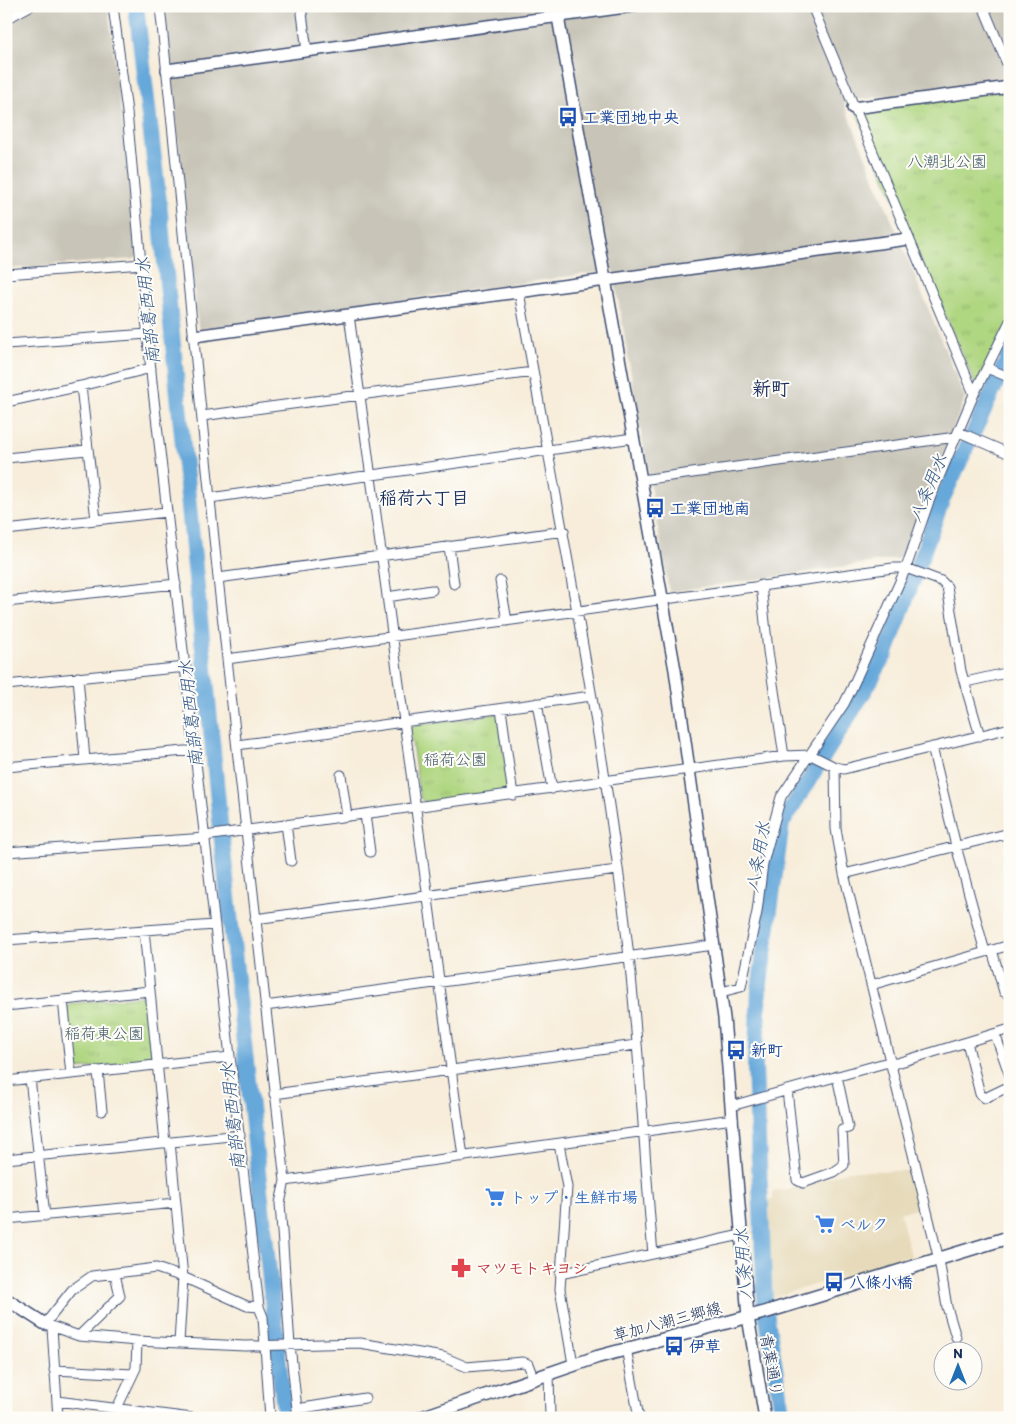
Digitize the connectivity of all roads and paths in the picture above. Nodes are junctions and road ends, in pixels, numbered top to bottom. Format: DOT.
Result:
graph roads {
  1 [pos="30,6"];
  2 [pos="113,6"];
  3 [pos="160,6"];
  4 [pos="301,6"];
  5 [pos="632,6"];
  6 [pos="812,6"];
  7 [pos="983,6"];
  8 [pos="557,12"];
  9 [pos="6,19"];
  10 [pos="307,50"];
  11 [pos="167,70"];
  12 [pos="1010,71"];
  13 [pos="1010,87"];
  14 [pos="853,108"];
  15 [pos="908,239"];
  16 [pos="143,264"];
  17 [pos="6,274"];
  18 [pos="605,281"];
  19 [pos="519,292"];
  20 [pos="349,315"];
  21 [pos="1010,321"];
  22 [pos="148,334"];
  23 [pos="194,336"];
  24 [pos="6,344"];
  25 [pos="151,368"];
  26 [pos="990,369"];
  27 [pos="533,372"];
  28 [pos="1006,376"];
  29 [pos="80,386"];
  30 [pos="974,394"];
  31 [pos="360,395"];
  32 [pos="6,402"];
  33 [pos="202,416"];
  34 [pos="960,435"];
  35 [pos="633,438"];
  36 [pos="87,450"];
  37 [pos="548,451"];
  38 [pos="1010,454"];
  39 [pos="6,458"];
  40 [pos="371,476"];
  41 [pos="641,480"];
  42 [pos="210,498"];
  43 [pos="167,512"];
  44 [pos="96,520"];
  45 [pos="6,530"];
  46 [pos="564,531"];
  47 [pos="449,546"];
  48 [pos="381,556"];
  49 [pos="906,568"];
  50 [pos="218,578"];
  51 [pos="500,581"];
  52 [pos="176,584"];
  53 [pos="454,584"];
  54 [pos="761,585"];
  55 [pos="432,590"];
  56 [pos="387,597"];
  57 [pos="662,599"];
  58 [pos="6,602"];
  59 [pos="578,611"];
  60 [pos="507,621"];
  61 [pos="393,636"];
  62 [pos="227,659"];
  63 [pos="186,667"];
  64 [pos="1010,672"];
  65 [pos="78,678"];
  66 [pos="966,682"];
  67 [pos="6,685"];
  68 [pos="591,696"];
  69 [pos="537,703"];
  70 [pos="502,709"];
  71 [pos="404,721"];
  72 [pos="1010,728"];
  73 [pos="980,736"];
  74 [pos="237,745"];
  75 [pos="932,747"];
  76 [pos="196,750"];
  77 [pos="811,755"];
  78 [pos="784,756"];
  79 [pos="85,760"];
  80 [pos="6,767"];
  81 [pos="835,767"];
  82 [pos="689,770"];
  83 [pos="341,775"];
  84 [pos="604,782"];
  85 [pos="552,789"];
  86 [pos="513,794"];
  87 [pos="416,807"];
  88 [pos="365,814"];
  89 [pos="346,816"];
  90 [pos="286,824"];
  91 [pos="246,829"];
  92 [pos="1010,833"];
  93 [pos="205,837"];
  94 [pos="956,846"];
  95 [pos="6,852"];
  96 [pos="370,852"];
  97 [pos="291,861"];
  98 [pos="617,870"];
  99 [pos="844,874"];
  100 [pos="428,895"];
  101 [pos="255,919"];
  102 [pos="215,926"];
  103 [pos="144,930"];
  104 [pos="6,940"];
  105 [pos="714,945"];
  106 [pos="1010,945"];
  107 [pos="989,951"];
  108 [pos="629,956"];
  109 [pos="440,983"];
  110 [pos="871,985"];
  111 [pos="150,991"];
  112 [pos="721,992"];
  113 [pos="1004,992"];
  114 [pos="63,1000"];
  115 [pos="6,1006"];
  116 [pos="265,1006"];
  117 [pos="1010,1029"];
  118 [pos="995,1034"];
  119 [pos="966,1042"];
  120 [pos="636,1044"];
  121 [pos="230,1057"];
  122 [pos="891,1063"];
  123 [pos="157,1064"];
  124 [pos="451,1069"];
  125 [pos="98,1071"];
  126 [pos="71,1074"];
  127 [pos="837,1076"];
  128 [pos="1010,1076"];
  129 [pos="30,1078"];
  130 [pos="6,1080"];
  131 [pos="1010,1086"];
  132 [pos="787,1090"];
  133 [pos="274,1094"];
  134 [pos="732,1106"];
  135 [pos="102,1111"];
  136 [pos="733,1119"];
  137 [pos="642,1132"];
  138 [pos="240,1135"];
  139 [pos="168,1142"];
  140 [pos="559,1144"];
  141 [pos="38,1156"];
  142 [pos="463,1157"];
  143 [pos="6,1159"];
  144 [pos="285,1181"];
  145 [pos="176,1203"];
  146 [pos="45,1216"];
  147 [pos="6,1220"];
  148 [pos="741,1235"];
  149 [pos="1010,1237"];
  150 [pos="653,1254"];
  151 [pos="939,1260"];
  152 [pos="115,1274"];
  153 [pos="560,1274"];
  154 [pos="184,1277"];
  155 [pos="6,1300"];
  156 [pos="259,1307"];
  157 [pos="748,1317"];
  158 [pos="48,1326"];
  159 [pos="79,1336"];
  160 [pos="956,1337"];
  161 [pos="138,1341"];
  162 [pos="180,1343"];
  163 [pos="288,1345"];
  164 [pos="267,1346"];
  165 [pos="626,1348"];
  166 [pos="573,1364"];
  167 [pos="54,1370"];
  168 [pos="549,1372"];
  169 [pos="133,1374"];
  170 [pos="533,1377"];
  171 [pos="365,1398"];
  172 [pos="57,1401"];
  173 [pos="117,1408"];
  174 [pos="298,1413"];
  175 [pos="58,1418"];
  176 [pos="192,1418"];
  177 [pos="270,1418"];
  178 [pos="420,1418"];
  179 [pos="550,1418"];
  180 [pos="638,1418"];
  181 [pos="765,1418"];
  1 -- 9 [label="street"];
  2 -- 16 [label="street"];
  3 -- 11 [label="street"];
  4 -- 10 [label="street"];
  5 -- 8 [label="street"];
  6 -- 14 [label="street"];
  7 -- 12 [label="street"];
  8 -- 10 [label="street"];
  8 -- 18 [label="street, 青葉通り"];
  10 -- 11 [label="street"];
  11 -- 23 [label="street"];
  13 -- 14 [label="street"];
  14 -- 15 [label="street"];
  15 -- 18 [label="street"];
  15 -- 30 [label="street"];
  16 -- 17 [label="street"];
  16 -- 22 [label="street"];
  18 -- 19 [label="street"];
  18 -- 35 [label="street, 青葉通り"];
  19 -- 20 [label="street"];
  19 -- 27 [label="street"];
  20 -- 23 [label="street"];
  20 -- 31 [label="street"];
  21 -- 26 [label="street"];
  22 -- 24 [label="street"];
  22 -- 25 [label="street"];
  23 -- 33 [label="street"];
  25 -- 29 [label="street"];
  25 -- 43 [label="street"];
  26 -- 28 [label="street"];
  26 -- 30 [label="street"];
  27 -- 31 [label="street"];
  27 -- 37 [label="street"];
  29 -- 32 [label="street"];
  29 -- 36 [label="street"];
  30 -- 34 [label="street"];
  31 -- 33 [label="street"];
  31 -- 40 [label="street"];
  33 -- 42 [label="street"];
  34 -- 38 [label="street"];
  34 -- 41 [label="street"];
  34 -- 49 [label="street"];
  35 -- 37 [label="street"];
  35 -- 41 [label="street, 青葉通り"];
  36 -- 39 [label="street"];
  36 -- 44 [label="street"];
  37 -- 40 [label="street"];
  37 -- 46 [label="street"];
  40 -- 42 [label="street"];
  40 -- 48 [label="street"];
  41 -- 57 [label="street, 青葉通り"];
  42 -- 50 [label="street"];
  43 -- 44 [label="street"];
  43 -- 52 [label="street"];
  44 -- 45 [label="street"];
  46 -- 47 [label="street"];
  46 -- 59 [label="street"];
  47 -- 48 [label="street"];
  47 -- 53 [label="street"];
  48 -- 50 [label="street"];
  48 -- 56 [label="street"];
  49 -- 54 [label="street"];
  49 -- 66 [label="street"];
  49 -- 77 [label="street"];
  50 -- 62 [label="street"];
  51 -- 60 [label="street"];
  52 -- 58 [label="street"];
  52 -- 63 [label="street"];
  54 -- 57 [label="street"];
  54 -- 78 [label="street"];
  55 -- 56 [label="street"];
  56 -- 61 [label="street"];
  57 -- 59 [label="street"];
  57 -- 82 [label="street, 青葉通り"];
  59 -- 60 [label="street"];
  59 -- 68 [label="street"];
  60 -- 61 [label="street"];
  61 -- 62 [label="street"];
  61 -- 71 [label="street"];
  62 -- 74 [label="street"];
  63 -- 65 [label="street"];
  63 -- 76 [label="street"];
  64 -- 66 [label="street"];
  65 -- 67 [label="street"];
  65 -- 79 [label="street"];
  66 -- 73 [label="street"];
  68 -- 69 [label="street"];
  68 -- 84 [label="street"];
  69 -- 70 [label="street"];
  69 -- 85 [label="street"];
  70 -- 71 [label="street"];
  70 -- 86 [label="street"];
  71 -- 74 [label="street"];
  71 -- 87 [label="street"];
  72 -- 73 [label="street"];
  73 -- 75 [label="street"];
  74 -- 91 [label="street"];
  75 -- 81 [label="street"];
  75 -- 94 [label="street"];
  76 -- 79 [label="street"];
  76 -- 93 [label="street"];
  77 -- 78 [label="street"];
  77 -- 81 [label="street"];
  77 -- 112 [label="street"];
  78 -- 82 [label="street"];
  79 -- 80 [label="street"];
  81 -- 99 [label="street"];
  82 -- 84 [label="street"];
  82 -- 105 [label="street, 青葉通り"];
  83 -- 89 [label="street"];
  84 -- 85 [label="street"];
  84 -- 98 [label="street"];
  85 -- 86 [label="street"];
  86 -- 87 [label="street"];
  87 -- 88 [label="street"];
  87 -- 100 [label="street"];
  88 -- 89 [label="street"];
  88 -- 96 [label="street"];
  89 -- 90 [label="street"];
  90 -- 91 [label="street"];
  90 -- 97 [label="street"];
  91 -- 93 [label="street"];
  91 -- 101 [label="street"];
  92 -- 94 [label="street"];
  93 -- 95 [label="street"];
  93 -- 102 [label="street"];
  94 -- 99 [label="street"];
  94 -- 107 [label="street"];
  98 -- 100 [label="street"];
  98 -- 108 [label="street"];
  99 -- 110 [label="street"];
  100 -- 101 [label="street"];
  100 -- 109 [label="street"];
  101 -- 116 [label="street"];
  102 -- 103 [label="street"];
  102 -- 121 [label="street"];
  103 -- 104 [label="street"];
  103 -- 111 [label="street"];
  105 -- 108 [label="street"];
  105 -- 112 [label="street, 青葉通り"];
  106 -- 107 [label="street"];
  107 -- 110 [label="street"];
  107 -- 113 [label="street"];
  108 -- 109 [label="street"];
  108 -- 120 [label="street"];
  109 -- 116 [label="street"];
  109 -- 124 [label="street"];
  110 -- 122 [label="street"];
  111 -- 114 [label="street"];
  111 -- 123 [label="street"];
  112 -- 134 [label="street, 青葉通り"];
  114 -- 115 [label="street"];
  114 -- 126 [label="street"];
  116 -- 133 [label="street"];
  117 -- 118 [label="street"];
  118 -- 119 [label="street"];
  118 -- 128 [label="street"];
  119 -- 122 [label="street"];
  119 -- 131 [label="street"];
  120 -- 124 [label="street"];
  120 -- 137 [label="street"];
  121 -- 123 [label="street"];
  121 -- 138 [label="street"];
  122 -- 127 [label="street"];
  122 -- 151 [label="street"];
  123 -- 125 [label="street"];
  123 -- 139 [label="street"];
  124 -- 133 [label="street"];
  124 -- 142 [label="street"];
  125 -- 126 [label="street"];
  125 -- 135 [label="street"];
  126 -- 129 [label="street"];
  127 -- 132 [label="street"];
  127 -- 132 [label="street"];
  129 -- 130 [label="street"];
  129 -- 141 [label="street"];
  132 -- 134 [label="street"];
  133 -- 144 [label="street"];
  134 -- 136 [label="street, 青葉通り"];
  136 -- 137 [label="street"];
  136 -- 148 [label="street, 青葉通り"];
  137 -- 140 [label="street"];
  137 -- 150 [label="street"];
  138 -- 139 [label="street"];
  138 -- 156 [label="street"];
  139 -- 141 [label="street"];
  139 -- 145 [label="street"];
  140 -- 142 [label="street"];
  140 -- 153 [label="street"];
  141 -- 143 [label="street"];
  141 -- 146 [label="street"];
  142 -- 144 [label="street"];
  144 -- 163 [label="street"];
  145 -- 146 [label="street"];
  145 -- 154 [label="street"];
  146 -- 147 [label="street"];
  148 -- 150 [label="street"];
  148 -- 157 [label="street, 青葉通り"];
  149 -- 151 [label="main road, 草加八潮三郷線"];
  150 -- 153 [label="street"];
  151 -- 157 [label="main road, 草加八潮三郷線"];
  151 -- 160 [label="street"];
  152 -- 154 [label="street"];
  152 -- 158 [label="street"];
  152 -- 159 [label="street"];
  153 -- 166 [label="street"];
  154 -- 156 [label="street"];
  154 -- 162 [label="street"];
  155 -- 158 [label="street"];
  156 -- 164 [label="street"];
  157 -- 165 [label="main road, 草加八潮三郷線"];
  157 -- 181 [label="street, 青葉通り"];
  158 -- 159 [label="street"];
  158 -- 167 [label="street"];
  159 -- 161 [label="street"];
  161 -- 162 [label="street"];
  161 -- 169 [label="street"];
  162 -- 164 [label="street"];
  163 -- 164 [label="street"];
  163 -- 170 [label="street"];
  163 -- 174 [label="street"];
  164 -- 177 [label="street"];
  165 -- 166 [label="main road, 草加八潮三郷線"];
  165 -- 180 [label="street"];
  166 -- 168 [label="main road, 草加八潮三郷線"];
  167 -- 169 [label="street"];
  167 -- 172 [label="street"];
  168 -- 170 [label="main road, 草加八潮三郷線"];
  168 -- 179 [label="street"];
  169 -- 173 [label="street"];
  170 -- 178 [label="main road, 草加八潮三郷線"];
  171 -- 174 [label="street"];
  172 -- 173 [label="street"];
  172 -- 175 [label="street"];
  173 -- 176 [label="street"];
}
